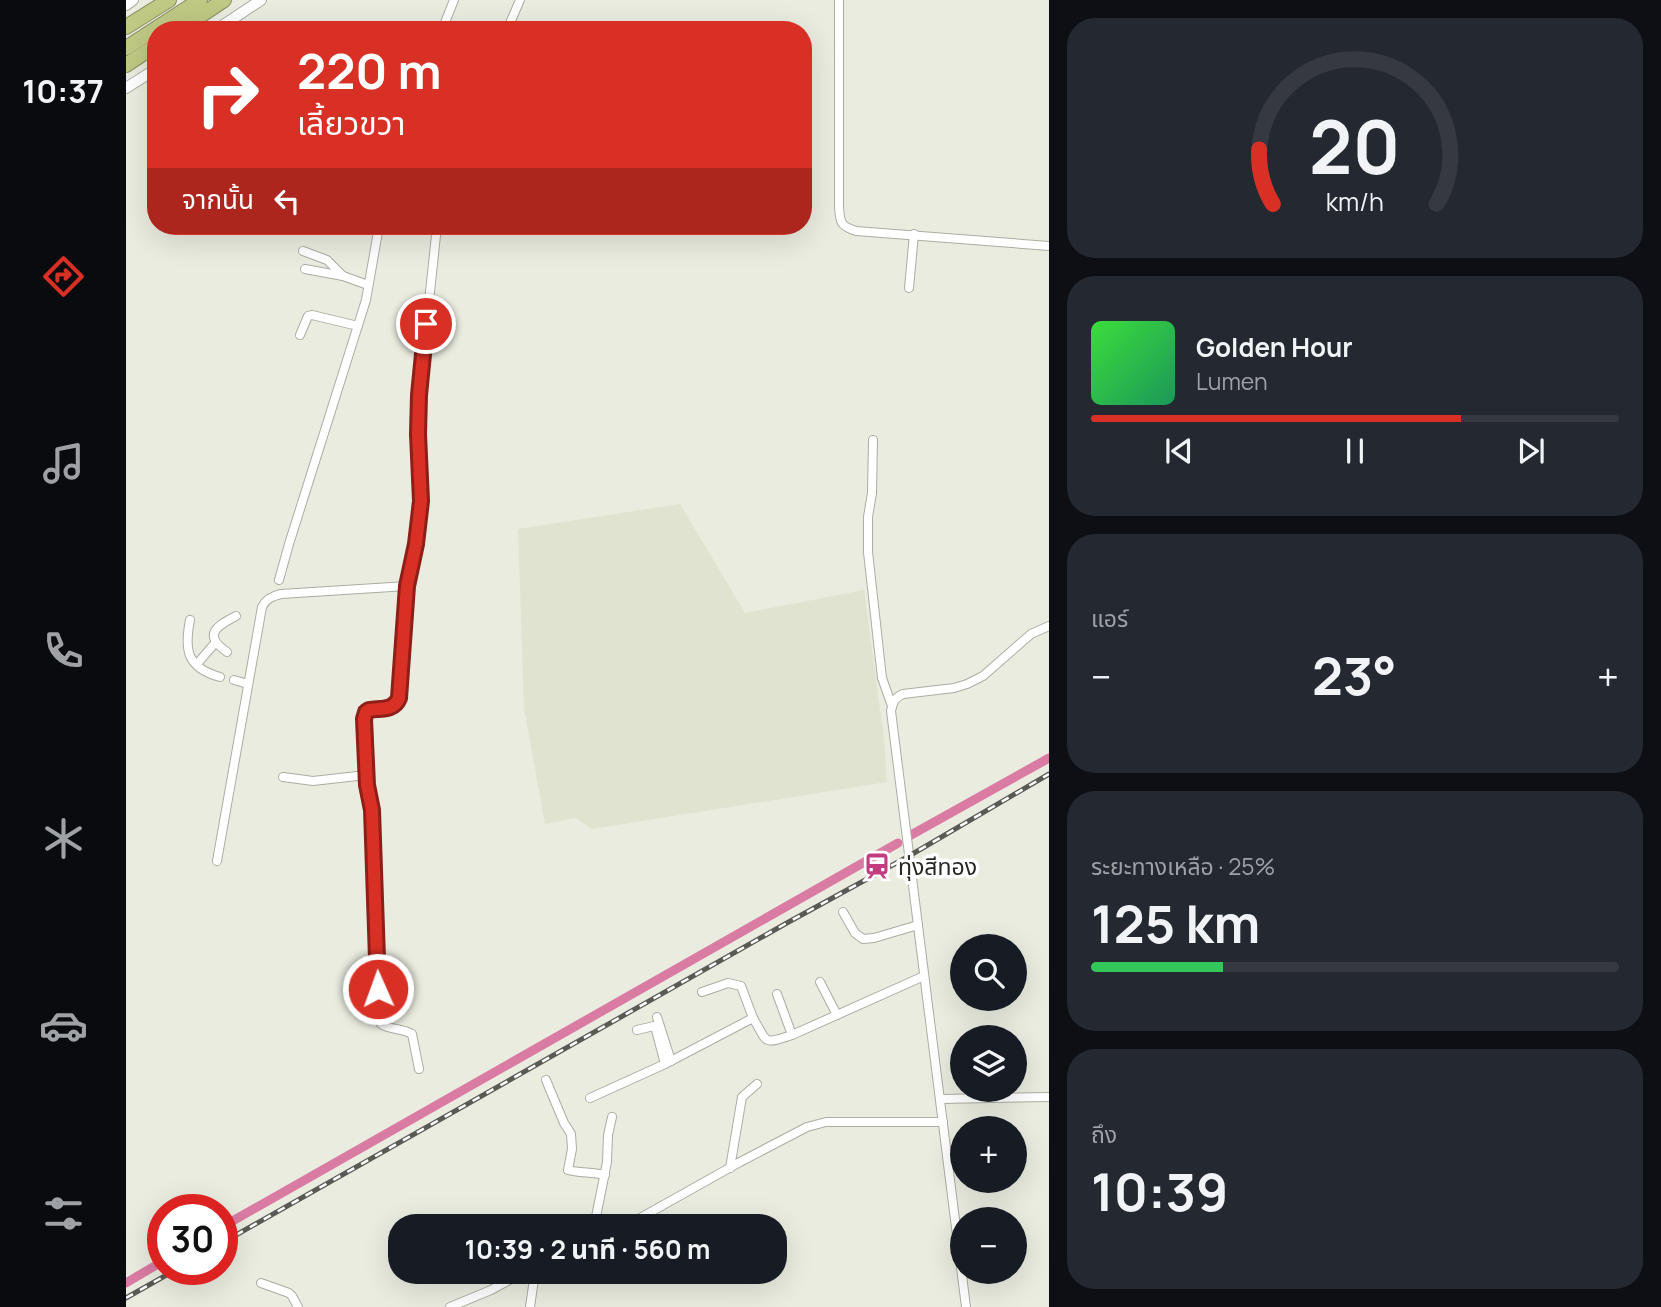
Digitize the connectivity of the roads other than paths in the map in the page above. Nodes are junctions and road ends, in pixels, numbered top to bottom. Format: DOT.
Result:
graph roads {
  1 [pos="133,0"];
  2 [pos="168,0"];
  3 [pos="200,0"];
  4 [pos="224,0"];
  5 [pos="261,0"];
  6 [pos="454,0"];
  7 [pos="520,0"];
  8 [pos="839,0"];
  9 [pos="126,5"];
  10 [pos="168,21"];
  11 [pos="192,21"];
  12 [pos="230,21"];
  13 [pos="446,21"];
  14 [pos="511,21"];
  15 [pos="126,27"];
  16 [pos="147,34"];
  17 [pos="126,48"];
  18 [pos="147,51"];
  19 [pos="126,65"];
  20 [pos="147,75"];
  21 [pos="126,88"];
  22 [pos="914,234"];
  23 [pos="377,235"];
  24 [pos="436,235"];
  25 [pos="1048,246"];
  26 [pos="303,251"];
  27 [pos="304,269"];
  28 [pos="343,276"];
  29 [pos="368,285"];
  30 [pos="909,288"];
  31 [pos="358,326"];
  32 [pos="300,335"];
  33 [pos="873,440"];
  34 [pos="279,580"];
  35 [pos="407,586"];
  36 [pos="236,616"];
  37 [pos="190,620"];
  38 [pos="1048,625"];
  39 [pos="215,643"];
  40 [pos="228,652"];
  41 [pos="197,664"];
  42 [pos="220,677"];
  43 [pos="234,680"];
  44 [pos="248,684"];
  45 [pos="892,706"];
  46 [pos="366,775"];
  47 [pos="282,777"];
  48 [pos="217,861"];
  49 [pos="843,912"];
  50 [pos="918,925"];
  51 [pos="924,976"];
  52 [pos="820,982"];
  53 [pos="702,992"];
  54 [pos="777,994"];
  55 [pos="837,1015"];
  56 [pos="657,1017"];
  57 [pos="753,1018"];
  58 [pos="637,1030"];
  59 [pos="792,1035"];
  60 [pos="668,1062"];
  61 [pos="419,1069"];
  62 [pos="547,1080"];
  63 [pos="757,1084"];
  64 [pos="1048,1097"];
  65 [pos="590,1098"];
  66 [pos="940,1099"];
  67 [pos="611,1117"];
  68 [pos="943,1122"];
  69 [pos="730,1168"];
  70 [pos="605,1175"];
  71 [pos="597,1214"];
  72 [pos="647,1214"];
  73 [pos="261,1283"];
  74 [pos="502,1284"];
  75 [pos="533,1284"];
  76 [pos="298,1307"];
  77 [pos="450,1307"];
  78 [pos="530,1307"];
  79 [pos="966,1307"];
  1 -- 9 [label="main road"];
  2 -- 15 [label="highway"];
  3 -- 10 [label="highway"];
  4 -- 11 [label="highway"];
  5 -- 12 [label="main road"];
  6 -- 13 [label="street"];
  7 -- 14 [label="street"];
  8 -- 22 [label="street"];
  16 -- 17 [label="highway"];
  18 -- 19 [label="highway"];
  20 -- 21 [label="main road"];
  22 -- 25 [label="street"];
  22 -- 30 [label="street"];
  23 -- 29 [label="street"];
  24 -- 35 [label="street"];
  26 -- 28 [label="street"];
  27 -- 28 [label="street"];
  28 -- 29 [label="street"];
  29 -- 31 [label="street"];
  31 -- 32 [label="street"];
  31 -- 34 [label="street"];
  33 -- 45 [label="street"];
  35 -- 44 [label="street"];
  35 -- 46 [label="street"];
  36 -- 39 [label="street"];
  37 -- 41 [label="street"];
  38 -- 45 [label="street"];
  39 -- 40 [label="street"];
  39 -- 41 [label="street"];
  41 -- 42 [label="street"];
  43 -- 44 [label="street"];
  44 -- 48 [label="street"];
  45 -- 50 [label="street"];
  46 -- 47 [label="street"];
  46 -- 61 [label="street"];
  49 -- 50 [label="street"];
  50 -- 51 [label="street"];
  51 -- 55 [label="street"];
  51 -- 66 [label="street"];
  52 -- 55 [label="street"];
  53 -- 57 [label="street"];
  54 -- 59 [label="street"];
  55 -- 59 [label="street"];
  56 -- 60 [label="street"];
  57 -- 59 [label="street"];
  57 -- 60 [label="street"];
  58 -- 60 [label="street"];
  60 -- 65 [label="street"];
  62 -- 70 [label="street"];
  63 -- 69 [label="street"];
  64 -- 66 [label="street"];
  66 -- 68 [label="street"];
  67 -- 70 [label="street"];
  68 -- 69 [label="street"];
  68 -- 79 [label="street"];
  69 -- 72 [label="street"];
  70 -- 71 [label="street"];
  73 -- 76 [label="street"];
  74 -- 77 [label="street"];
  75 -- 78 [label="street"];
}
